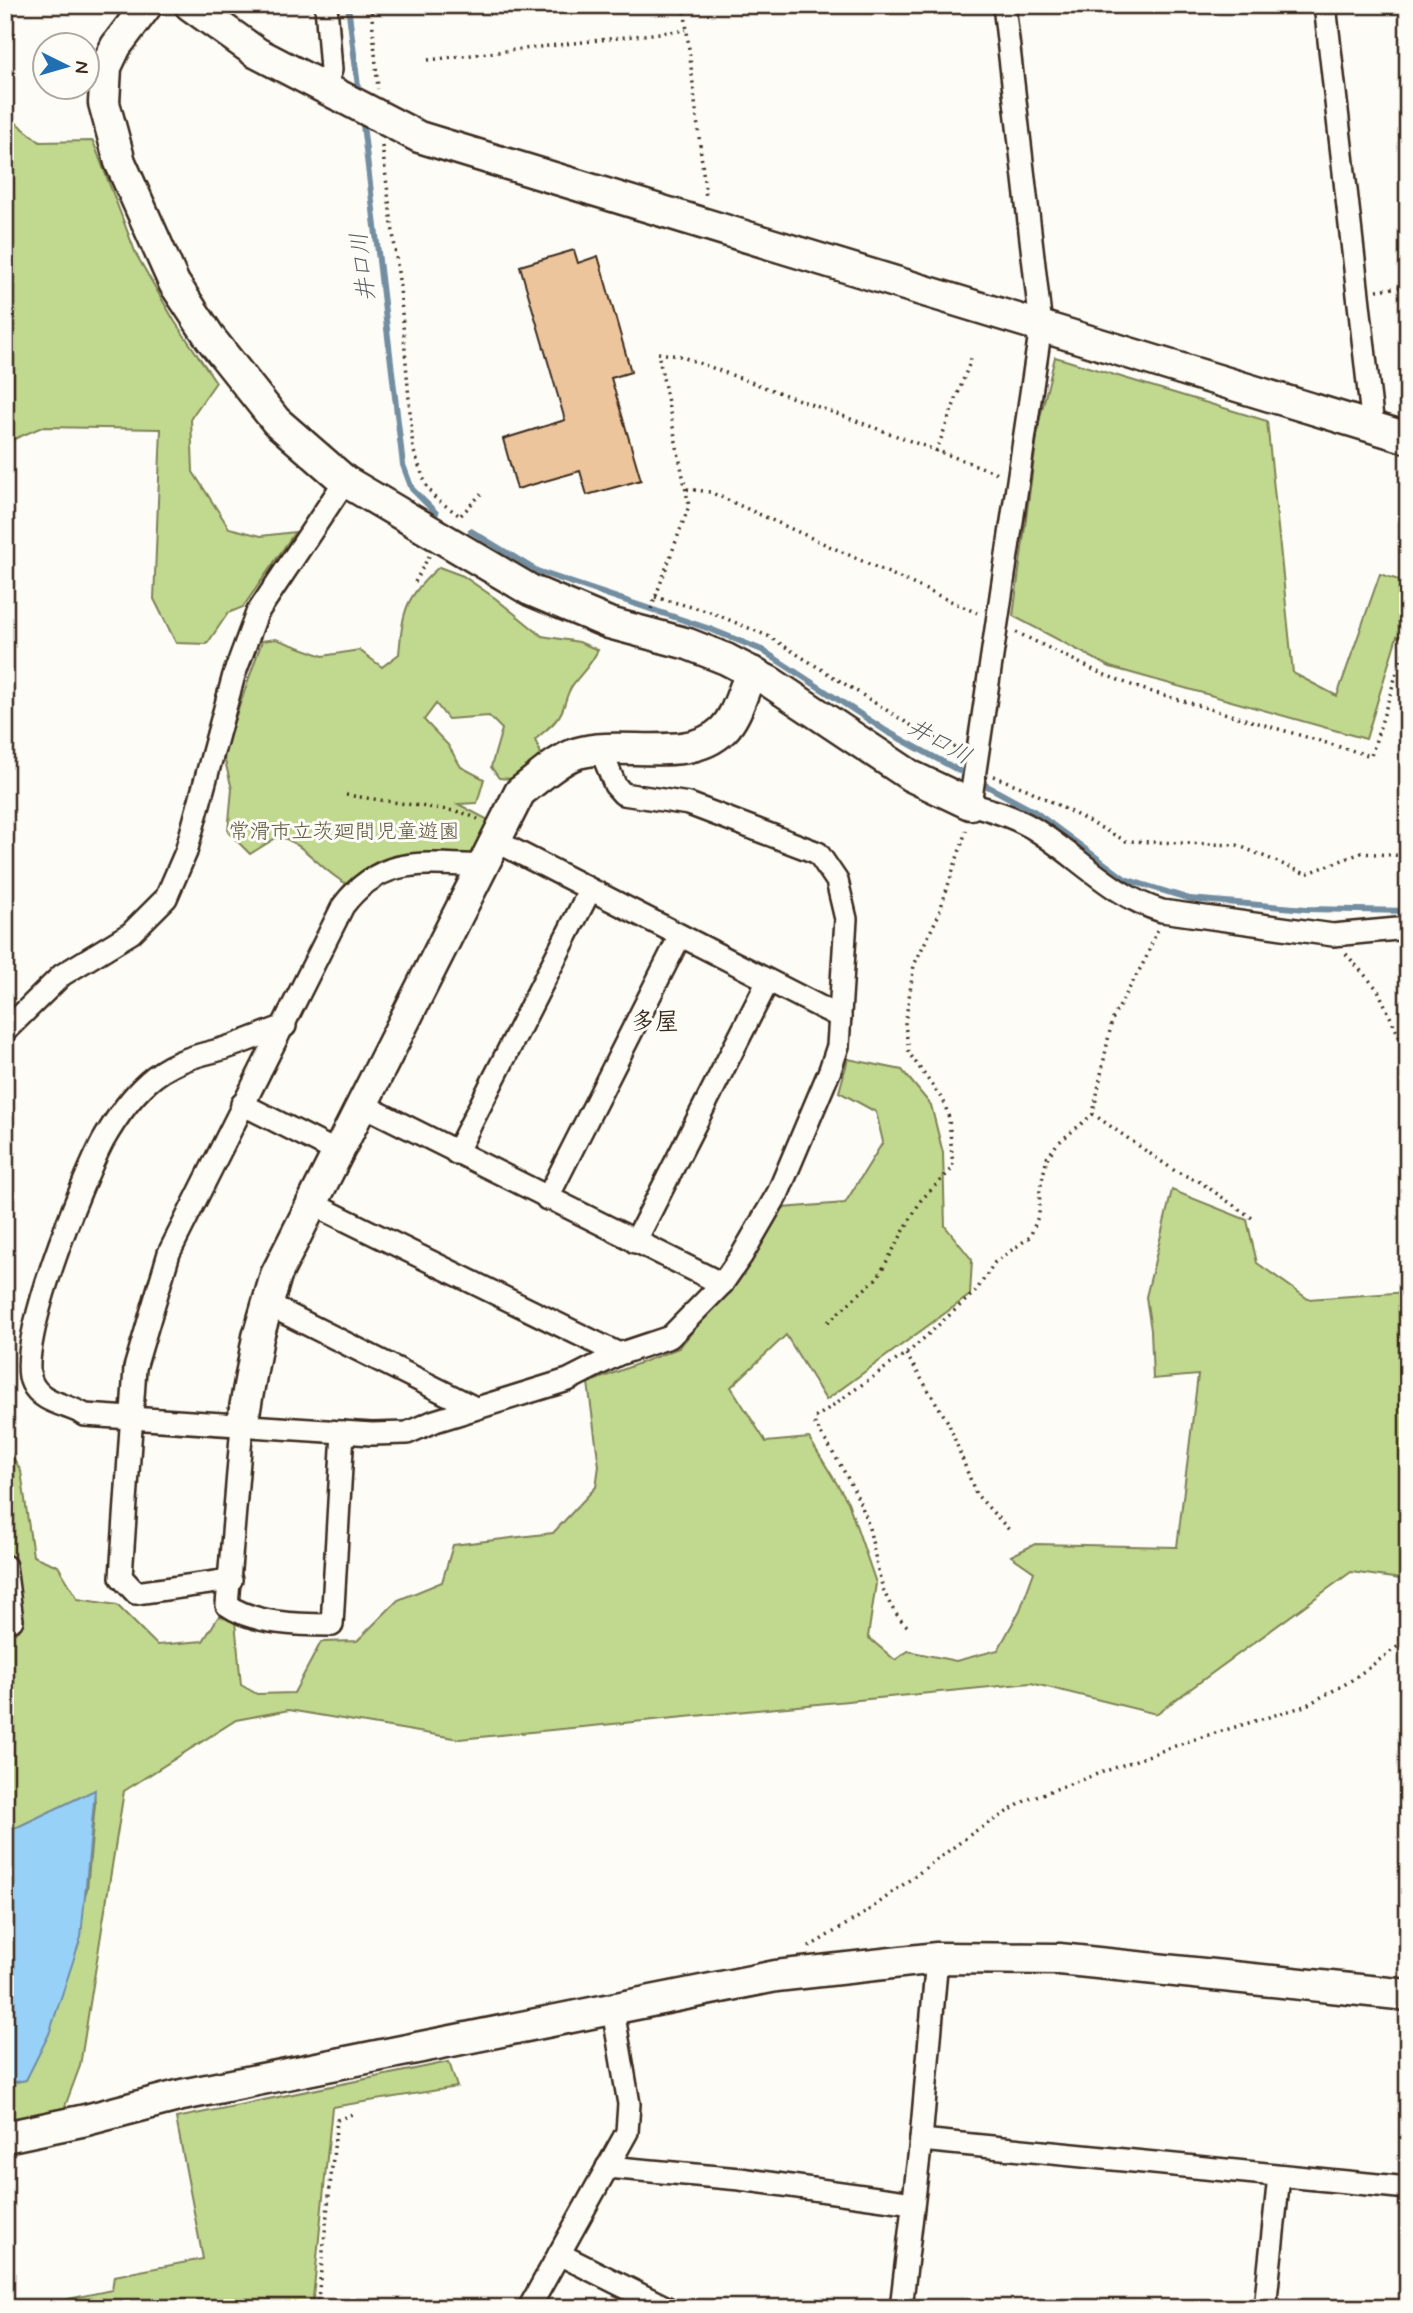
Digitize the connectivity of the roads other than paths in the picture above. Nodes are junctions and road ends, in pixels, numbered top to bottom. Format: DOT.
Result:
graph roads {
  1 [pos="148,5"];
  2 [pos="190,5"];
  3 [pos="326,5"];
  4 [pos="1004,5"];
  5 [pos="1325,5"];
  6 [pos="324,87"];
  7 [pos="1041,326"];
  8 [pos="1373,427"];
  9 [pos="1408,438"];
  10 [pos="345,481"];
  11 [pos="752,672"];
  12 [pos="600,748"];
  13 [pos="970,804"];
  14 [pos="494,846"];
  15 [pos="590,890"];
  16 [pos="1408,928"];
  17 [pos="680,936"];
  18 [pos="768,981"];
  19 [pos="840,1017"];
  20 [pos="285,1026"];
  21 [pos="5,1031"];
  22 [pos="242,1104"];
  23 [pos="363,1105"];
  24 [pos="339,1153"];
  25 [pos="457,1153"];
  26 [pos="547,1199"];
  27 [pos="313,1204"];
  28 [pos="635,1242"];
  29 [pos="722,1284"];
  30 [pos="267,1304"];
  31 [pos="619,1354"];
  32 [pos="475,1408"];
  33 [pos="130,1417"];
  34 [pos="242,1426"];
  35 [pos="344,1433"];
  36 [pos="5,1566"];
  37 [pos="231,1580"];
  38 [pos="12,1620"];
  39 [pos="936,1958"];
  40 [pos="1408,1995"];
  41 [pos="613,2010"];
  42 [pos="5,2137"];
  43 [pos="921,2140"];
  44 [pos="607,2167"];
  45 [pos="1279,2176"];
  46 [pos="1408,2188"];
  47 [pos="913,2203"];
  48 [pos="559,2254"];
  49 [pos="529,2308"];
  50 [pos="667,2308"];
  51 [pos="901,2308"];
  52 [pos="1265,2308"];
  1 -- 10 [label="street"];
  2 -- 6 [label="street"];
  3 -- 6 [label="street"];
  4 -- 7 [label="street"];
  5 -- 8 [label="street"];
  6 -- 7 [label="street"];
  7 -- 8 [label="street"];
  7 -- 13 [label="street"];
  8 -- 9 [label="street"];
  10 -- 11 [label="street"];
  10 -- 21 [label="street"];
  11 -- 12 [label="street"];
  11 -- 13 [label="street"];
  12 -- 14 [label="street"];
  12 -- 19 [label="street"];
  13 -- 16 [label="street"];
  14 -- 15 [label="street"];
  14 -- 20 [label="street"];
  14 -- 23 [label="street"];
  15 -- 17 [label="street"];
  15 -- 25 [label="street"];
  17 -- 18 [label="street"];
  17 -- 26 [label="street"];
  18 -- 19 [label="street"];
  18 -- 28 [label="street"];
  19 -- 29 [label="street"];
  20 -- 22 [label="street"];
  20 -- 33 [label="street"];
  22 -- 24 [label="street"];
  22 -- 33 [label="street"];
  23 -- 24 [label="street"];
  23 -- 25 [label="street"];
  24 -- 27 [label="street"];
  25 -- 26 [label="street"];
  26 -- 28 [label="street"];
  27 -- 30 [label="street"];
  27 -- 31 [label="street"];
  28 -- 29 [label="street"];
  29 -- 31 [label="street"];
  30 -- 32 [label="street"];
  30 -- 34 [label="street"];
  31 -- 32 [label="street"];
  32 -- 35 [label="street"];
  33 -- 34 [label="street"];
  33 -- 37 [label="street"];
  34 -- 35 [label="street"];
  34 -- 37 [label="street"];
  35 -- 37 [label="street"];
  36 -- 38 [label="street"];
  39 -- 40 [label="street"];
  39 -- 41 [label="street"];
  39 -- 43 [label="street"];
  41 -- 42 [label="street"];
  41 -- 44 [label="street"];
  43 -- 45 [label="street"];
  43 -- 47 [label="street"];
  44 -- 47 [label="street"];
  44 -- 48 [label="street"];
  45 -- 46 [label="street"];
  45 -- 52 [label="street"];
  47 -- 51 [label="street"];
  48 -- 49 [label="street"];
  48 -- 50 [label="street"];
}
